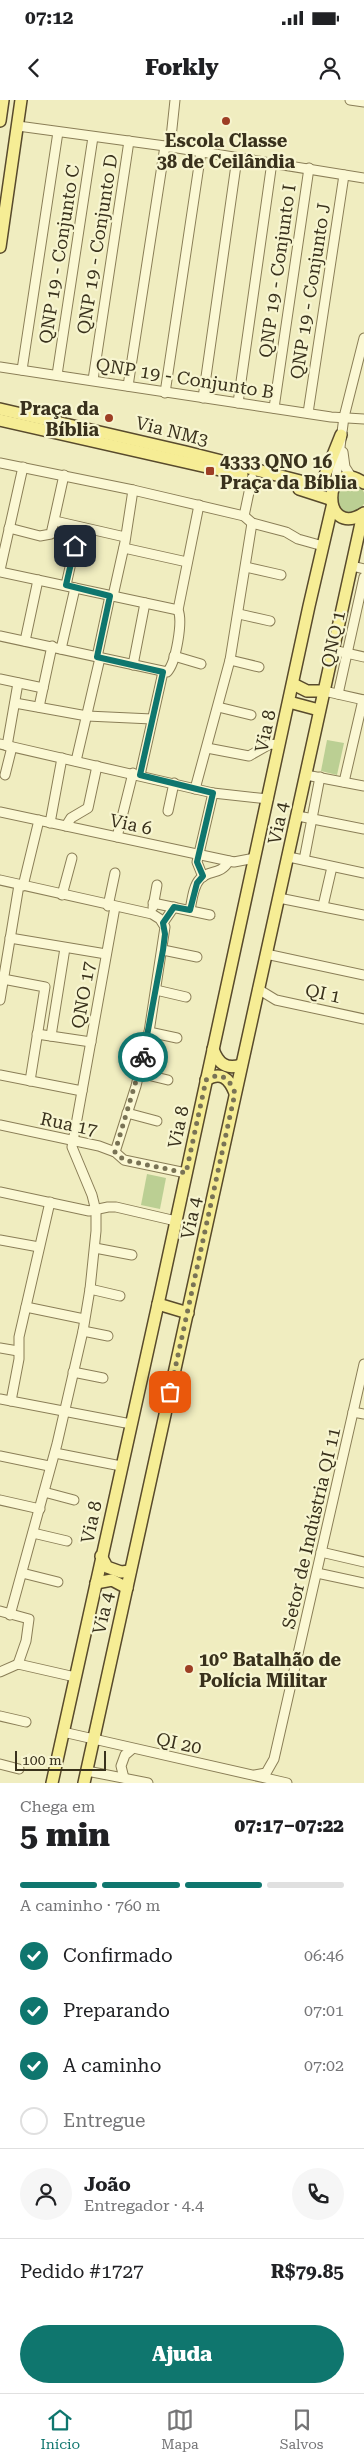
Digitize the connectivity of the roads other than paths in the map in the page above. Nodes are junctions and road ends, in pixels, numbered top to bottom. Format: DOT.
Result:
graph roads {
  1 [pos="3,100"];
  2 [pos="21,100"];
  3 [pos="175,100"];
  4 [pos="0,121"];
  5 [pos="18,126"];
  6 [pos="58,132"];
  7 [pos="93,137"];
  8 [pos="129,141"];
  9 [pos="167,146"];
  10 [pos="201,152"];
  11 [pos="237,158"];
  12 [pos="272,162"];
  13 [pos="309,168"];
  14 [pos="344,175"];
  15 [pos="364,178"];
  16 [pos="1,234"];
  17 [pos="364,338"];
  18 [pos="0,367"];
  19 [pos="22,370"];
  20 [pos="57,375"];
  21 [pos="93,380"];
  22 [pos="128,386"];
  23 [pos="165,393"];
  24 [pos="203,398"];
  25 [pos="238,403"];
  26 [pos="274,408"];
  27 [pos="0,409"];
  28 [pos="308,413"];
  29 [pos="344,417"];
  30 [pos="364,419"];
  31 [pos="0,420"];
  32 [pos="341,435"];
  33 [pos="0,463"];
  34 [pos="22,467"];
  35 [pos="64,475"];
  36 [pos="252,478"];
  37 [pos="352,478"];
  38 [pos="364,483"];
  39 [pos="321,485"];
  40 [pos="335,485"];
  41 [pos="133,490"];
  42 [pos="331,503"];
  43 [pos="199,505"];
  44 [pos="363,514"];
  45 [pos="244,516"];
  46 [pos="55,521"];
  47 [pos="252,523"];
  48 [pos="79,527"];
  49 [pos="9,528"];
  50 [pos="125,537"];
  51 [pos="323,546"];
  52 [pos="124,548"];
  53 [pos="187,562"];
  54 [pos="352,566"];
  55 [pos="246,567"];
  56 [pos="364,569"];
  57 [pos="0,571"];
  58 [pos="281,575"];
  59 [pos="364,577"];
  60 [pos="38,580"];
  61 [pos="70,587"];
  62 [pos="111,596"];
  63 [pos="146,603"];
  64 [pos="178,610"];
  65 [pos="360,612"];
  66 [pos="239,614"];
  67 [pos="270,621"];
  68 [pos="0,636"];
  69 [pos="25,641"];
  70 [pos="57,648"];
  71 [pos="333,650"];
  72 [pos="347,653"];
  73 [pos="174,656"];
  74 [pos="364,657"];
  75 [pos="98,658"];
  76 [pos="230,660"];
  77 [pos="201,664"];
  78 [pos="132,665"];
  79 [pos="259,667"];
  80 [pos="163,672"];
  81 [pos="0,679"];
  82 [pos="18,683"];
  83 [pos="293,684"];
  84 [pos="43,688"];
  85 [pos="324,691"];
  86 [pos="338,694"];
  87 [pos="363,700"];
  88 [pos="15,702"];
  89 [pos="289,702"];
  90 [pos="39,707"];
  91 [pos="218,707"];
  92 [pos="319,710"];
  93 [pos="247,714"];
  94 [pos="87,716"];
  95 [pos="152,719"];
  96 [pos="6,745"];
  97 [pos="279,746"];
  98 [pos="207,748"];
  99 [pos="62,758"];
  100 [pos="76,761"];
  101 [pos="97,766"];
  102 [pos="136,774"];
  103 [pos="306,775"];
  104 [pos="5,776"];
  105 [pos="320,777"];
  106 [pos="344,782"];
  107 [pos="174,783"];
  108 [pos="364,786"];
  109 [pos="195,789"];
  110 [pos="213,793"];
  111 [pos="268,799"];
  112 [pos="168,810"];
  113 [pos="0,812"];
  114 [pos="298,816"];
  115 [pos="313,818"];
  116 [pos="39,820"];
  117 [pos="50,823"];
  118 [pos="66,826"];
  119 [pos="364,829"];
  120 [pos="117,837"];
  121 [pos="198,855"];
  122 [pos="289,856"];
  123 [pos="72,858"];
  124 [pos="254,858"];
  125 [pos="304,860"];
  126 [pos="232,862"];
  127 [pos="332,866"];
  128 [pos="115,873"];
  129 [pos="364,873"];
  130 [pos="251,875"];
  131 [pos="203,876"];
  132 [pos="0,880"];
  133 [pos="21,885"];
  134 [pos="157,885"];
  135 [pos="62,895"];
  136 [pos="279,898"];
  137 [pos="154,903"];
  138 [pos="111,906"];
  139 [pos="323,906"];
  140 [pos="174,907"];
  141 [pos="190,910"];
  142 [pos="152,914"];
  143 [pos="210,915"];
  144 [pos="364,915"];
  145 [pos="163,923"];
  146 [pos="0,933"];
  147 [pos="10,936"];
  148 [pos="65,948"];
  149 [pos="163,950"];
  150 [pos="106,954"];
  151 [pos="266,954"];
  152 [pos="197,957"];
  153 [pos="364,975"];
  154 [pos="3,979"];
  155 [pos="45,987"];
  156 [pos="59,988"];
  157 [pos="258,989"];
  158 [pos="156,990"];
  159 [pos="186,997"];
  160 [pos="0,1000"];
  161 [pos="276,1000"];
  162 [pos="255,1004"];
  163 [pos="364,1019"];
  164 [pos="149,1032"];
  165 [pos="37,1034"];
  166 [pos="51,1036"];
  167 [pos="177,1038"];
  168 [pos="91,1042"];
  169 [pos="213,1049"];
  170 [pos="241,1064"];
  171 [pos="139,1073"];
  172 [pos="0,1075"];
  173 [pos="168,1080"];
  174 [pos="206,1080"];
  175 [pos="30,1081"];
  176 [pos="82,1091"];
  177 [pos="235,1093"];
  178 [pos="127,1113"];
  179 [pos="157,1121"];
  180 [pos="0,1125"];
  181 [pos="72,1140"];
  182 [pos="115,1152"];
  183 [pos="186,1173"];
  184 [pos="0,1192"];
  185 [pos="50,1202"];
  186 [pos="96,1211"];
  187 [pos="176,1221"];
  188 [pos="0,1240"];
  189 [pos="39,1247"];
  190 [pos="95,1248"];
  191 [pos="132,1255"];
  192 [pos="90,1289"];
  193 [pos="120,1296"];
  194 [pos="158,1304"];
  195 [pos="26,1307"];
  196 [pos="188,1313"];
  197 [pos="84,1319"];
  198 [pos="83,1331"];
  199 [pos="108,1336"];
  200 [pos="0,1348"];
  201 [pos="18,1351"];
  202 [pos="364,1364"];
  203 [pos="73,1372"];
  204 [pos="103,1378"];
  205 [pos="361,1392"];
  206 [pos="0,1399"];
  207 [pos="11,1401"];
  208 [pos="63,1412"];
  209 [pos="354,1412"];
  210 [pos="364,1414"];
  211 [pos="131,1424"];
  212 [pos="54,1453"];
  213 [pos="0,1456"];
  214 [pos="49,1466"];
  215 [pos="121,1466"];
  216 [pos="44,1492"];
  217 [pos="0,1500"];
  218 [pos="74,1500"];
  219 [pos="40,1509"];
  220 [pos="33,1533"];
  221 [pos="67,1541"];
  222 [pos="321,1552"];
  223 [pos="101,1556"];
  224 [pos="364,1562"];
  225 [pos="130,1571"];
  226 [pos="22,1573"];
  227 [pos="317,1573"];
  228 [pos="58,1582"];
  229 [pos="96,1583"];
  230 [pos="364,1583"];
  231 [pos="127,1588"];
  232 [pos="0,1611"];
  233 [pos="10,1614"];
  234 [pos="18,1664"];
  235 [pos="0,1672"];
  236 [pos="75,1677"];
  237 [pos="0,1716"];
  238 [pos="26,1722"];
  239 [pos="64,1732"];
  240 [pos="94,1740"];
  241 [pos="132,1749"];
  242 [pos="274,1758"];
  243 [pos="0,1764"];
  244 [pos="19,1769"];
  245 [pos="87,1771"];
  246 [pos="255,1775"];
  247 [pos="124,1778"];
  248 [pos="52,1783"];
  249 [pos="84,1783"];
  250 [pos="148,1783"];
  251 [pos="287,1783"];
  1 -- 4 [label="main road"];
  2 -- 5 [label="main road"];
  3 -- 9 [label="street"];
  5 -- 6 [label="street"];
  5 -- 16 [label="main road"];
  6 -- 7 [label="street"];
  6 -- 19 [label="street"];
  7 -- 8 [label="street"];
  7 -- 20 [label="street, QNP 19 - Conjunto C"];
  8 -- 9 [label="street"];
  8 -- 21 [label="street, QNP 19 - Conjunto D"];
  9 -- 10 [label="street"];
  9 -- 22 [label="street"];
  10 -- 11 [label="street"];
  10 -- 23 [label="street"];
  11 -- 12 [label="street"];
  11 -- 24 [label="street"];
  12 -- 13 [label="street"];
  12 -- 25 [label="street"];
  13 -- 14 [label="street"];
  13 -- 26 [label="street, QNP 19 - Conjunto I"];
  14 -- 15 [label="street"];
  14 -- 28 [label="street, QNP 19 - Conjunto J"];
  17 -- 29 [label="street"];
  18 -- 19 [label="street, QNP 19 - Conjunto B"];
  19 -- 20 [label="street, QNP 19 - Conjunto B"];
  20 -- 21 [label="street, QNP 19 - Conjunto B"];
  21 -- 22 [label="street, QNP 19 - Conjunto B"];
  22 -- 23 [label="street, QNP 19 - Conjunto B"];
  23 -- 24 [label="street, QNP 19 - Conjunto B"];
  24 -- 25 [label="street, QNP 19 - Conjunto B"];
  25 -- 26 [label="street, QNP 19 - Conjunto B"];
  26 -- 28 [label="street, QNP 19 - Conjunto B"];
  27 -- 39 [label="main road, Via NM3"];
  28 -- 29 [label="street, QNP 19 - Conjunto B"];
  29 -- 30 [label="street, QNP 19 - Conjunto B"];
  29 -- 32 [label="street"];
  31 -- 36 [label="main road, Via NM3"];
  32 -- 37 [label="street"];
  32 -- 39 [label="main road"];
  32 -- 40 [label="street"];
  33 -- 34 [label="street"];
  34 -- 35 [label="street"];
  34 -- 49 [label="street"];
  35 -- 41 [label="street"];
  35 -- 46 [label="street"];
  36 -- 42 [label="main road, Via NM3"];
  36 -- 45 [label="street"];
  37 -- 38 [label="main road"];
  37 -- 40 [label="main road"];
  39 -- 40 [label="main road, Via NM3"];
  40 -- 42 [label="main road, Via 8"];
  41 -- 43 [label="street"];
  41 -- 50 [label="street"];
  42 -- 44 [label="main road, Via NM3"];
  42 -- 51 [label="main road, Via 8"];
  43 -- 45 [label="street"];
  43 -- 53 [label="street"];
  44 -- 54 [label="main road, Via 4"];
  45 -- 47 [label="street"];
  46 -- 48 [label="street"];
  46 -- 49 [label="street"];
  47 -- 51 [label="street"];
  47 -- 55 [label="street"];
  48 -- 50 [label="street"];
  48 -- 61 [label="street"];
  49 -- 57 [label="street"];
  50 -- 52 [label="street"];
  51 -- 83 [label="main road, Via 8"];
  52 -- 53 [label="street"];
  52 -- 62 [label="street"];
  53 -- 64 [label="street"];
  54 -- 56 [label="street"];
  54 -- 71 [label="main road, Via 4"];
  55 -- 58 [label="street"];
  55 -- 66 [label="street"];
  57 -- 60 [label="street"];
  59 -- 65 [label="street, QNQ 1"];
  60 -- 61 [label="street"];
  60 -- 69 [label="street"];
  61 -- 62 [label="street"];
  61 -- 70 [label="street"];
  62 -- 63 [label="street"];
  62 -- 75 [label="street"];
  63 -- 64 [label="street"];
  63 -- 78 [label="street"];
  64 -- 73 [label="street"];
  65 -- 72 [label="street, QNQ 1"];
  66 -- 67 [label="street"];
  66 -- 76 [label="street"];
  68 -- 69 [label="street"];
  69 -- 70 [label="street"];
  70 -- 75 [label="street"];
  70 -- 84 [label="street"];
  71 -- 72 [label="street"];
  71 -- 85 [label="main road, Via 4"];
  72 -- 74 [label="street"];
  72 -- 86 [label="street, QNQ 1"];
  73 -- 77 [label="street"];
  73 -- 80 [label="street"];
  75 -- 78 [label="street"];
  75 -- 94 [label="street"];
  76 -- 79 [label="street"];
  76 -- 91 [label="street"];
  78 -- 80 [label="street"];
  80 -- 95 [label="street"];
  81 -- 82 [label="street"];
  82 -- 84 [label="street"];
  82 -- 88 [label="street"];
  83 -- 85 [label="main road"];
  83 -- 89 [label="main road, Via 8"];
  84 -- 90 [label="street"];
  85 -- 86 [label="street, QNQ 1"];
  85 -- 92 [label="main road, Via 4"];
  86 -- 87 [label="street"];
  87 -- 106 [label="street"];
  88 -- 90 [label="street"];
  88 -- 96 [label="street"];
  89 -- 92 [label="main road"];
  89 -- 97 [label="main road, Via 8"];
  90 -- 94 [label="street"];
  91 -- 93 [label="street"];
  91 -- 98 [label="street"];
  92 -- 103 [label="main road, Via 4"];
  94 -- 95 [label="street"];
  94 -- 100 [label="street"];
  95 -- 102 [label="street"];
  96 -- 99 [label="street"];
  96 -- 104 [label="street"];
  97 -- 98 [label="street"];
  97 -- 111 [label="main road, Via 8"];
  98 -- 109 [label="street"];
  99 -- 100 [label="street"];
  99 -- 117 [label="street"];
  100 -- 101 [label="street"];
  101 -- 102 [label="street"];
  101 -- 118 [label="street"];
  102 -- 107 [label="street"];
  102 -- 120 [label="street"];
  103 -- 105 [label="street"];
  103 -- 114 [label="main road, Via 4"];
  105 -- 106 [label="street"];
  105 -- 115 [label="street"];
  106 -- 108 [label="street"];
  107 -- 109 [label="street"];
  107 -- 112 [label="street"];
  109 -- 110 [label="street"];
  110 -- 111 [label="street"];
  110 -- 121 [label="street"];
  111 -- 124 [label="main road, Via 8"];
  113 -- 116 [label="street, Via 6"];
  114 -- 115 [label="street"];
  114 -- 122 [label="main road, Via 4"];
  115 -- 119 [label="street"];
  115 -- 125 [label="street"];
  116 -- 117 [label="street, Via 6"];
  116 -- 133 [label="street"];
  117 -- 118 [label="street, Via 6"];
  118 -- 120 [label="street, Via 6"];
  120 -- 121 [label="street, Via 6"];
  121 -- 126 [label="street, Via 6"];
  121 -- 131 [label="street"];
  122 -- 125 [label="street"];
  122 -- 136 [label="main road, Via 4"];
  123 -- 135 [label="street"];
  124 -- 126 [label="street, Via 6"];
  124 -- 130 [label="main road, Via 8"];
  125 -- 127 [label="street"];
  126 -- 130 [label="street"];
  126 -- 131 [label="street"];
  127 -- 129 [label="street"];
  127 -- 139 [label="street"];
  128 -- 138 [label="street, QNO 17"];
  130 -- 169 [label="main road, Via 8"];
  131 -- 141 [label="street"];
  132 -- 133 [label="street"];
  133 -- 135 [label="street"];
  133 -- 147 [label="street"];
  134 -- 137 [label="street"];
  135 -- 138 [label="street"];
  136 -- 139 [label="street"];
  136 -- 151 [label="main road, Via 4"];
  137 -- 140 [label="street"];
  137 -- 142 [label="street"];
  138 -- 142 [label="street"];
  138 -- 150 [label="street, QNO 17"];
  139 -- 144 [label="street"];
  140 -- 141 [label="street"];
  140 -- 145 [label="street"];
  141 -- 143 [label="street"];
  142 -- 145 [label="street"];
  145 -- 149 [label="street"];
  146 -- 147 [label="street, QNO 17"];
  147 -- 148 [label="street, QNO 17"];
  147 -- 154 [label="street"];
  148 -- 150 [label="street, QNO 17"];
  148 -- 156 [label="street, QNO 17"];
  149 -- 152 [label="street"];
  149 -- 158 [label="street"];
  150 -- 168 [label="street, QNO 17"];
  151 -- 153 [label="street"];
  151 -- 157 [label="main road, Via 4"];
  154 -- 155 [label="street, QNO 17"];
  154 -- 160 [label="street"];
  155 -- 156 [label="street, QNO 17"];
  155 -- 165 [label="street"];
  156 -- 166 [label="street, QNO 17"];
  157 -- 161 [label="street, QI 1"];
  157 -- 162 [label="main road, Via 4"];
  158 -- 159 [label="street"];
  158 -- 164 [label="street"];
  161 -- 162 [label="street, QI 1"];
  161 -- 163 [label="street, QI 1"];
  162 -- 170 [label="main road, Via 4"];
  164 -- 167 [label="street"];
  164 -- 171 [label="street"];
  165 -- 166 [label="street, QNO 17"];
  165 -- 175 [label="street"];
  166 -- 168 [label="street, QNO 17"];
  168 -- 176 [label="street, QNO 17"];
  169 -- 170 [label="main road"];
  169 -- 174 [label="main road, Via 8"];
  170 -- 177 [label="main road, Via 4"];
  171 -- 173 [label="street"];
  171 -- 178 [label="street"];
  172 -- 175 [label="street"];
  174 -- 177 [label="main road"];
  174 -- 183 [label="main road, Via 8"];
  175 -- 176 [label="street"];
  176 -- 181 [label="street, QNO 17"];
  177 -- 196 [label="main road, Via 4"];
  178 -- 179 [label="street"];
  178 -- 182 [label="street"];
  180 -- 181 [label="street, Rua 17"];
  181 -- 182 [label="street, Rua 17"];
  181 -- 186 [label="street"];
  182 -- 183 [label="street, Rua 17"];
  183 -- 187 [label="main road, Via 8"];
  184 -- 185 [label="street"];
  185 -- 186 [label="street"];
  185 -- 189 [label="street"];
  186 -- 187 [label="street"];
  186 -- 190 [label="street"];
  187 -- 194 [label="main road, Via 8"];
  188 -- 189 [label="street"];
  189 -- 195 [label="street"];
  190 -- 191 [label="street"];
  190 -- 192 [label="street"];
  192 -- 193 [label="street"];
  192 -- 197 [label="street"];
  194 -- 196 [label="main road"];
  194 -- 211 [label="main road, Via 8"];
  195 -- 197 [label="street"];
  195 -- 201 [label="street"];
  196 -- 225 [label="main road, Via 4"];
  197 -- 198 [label="street"];
  198 -- 199 [label="street"];
  198 -- 203 [label="street"];
  200 -- 201 [label="street"];
  201 -- 207 [label="street"];
  202 -- 205 [label="street, Setor de Indústria QI 11"];
  203 -- 204 [label="street"];
  203 -- 208 [label="street"];
  205 -- 209 [label="street, Setor de Indústria QI 11"];
  206 -- 207 [label="street"];
  207 -- 208 [label="street"];
  208 -- 211 [label="street"];
  208 -- 212 [label="street"];
  209 -- 210 [label="street"];
  209 -- 222 [label="street, Setor de Indústria QI 11"];
  211 -- 215 [label="main road, Via 8"];
  212 -- 214 [label="street"];
  212 -- 215 [label="street"];
  213 -- 214 [label="street"];
  214 -- 216 [label="street"];
  215 -- 223 [label="main road, Via 8"];
  216 -- 218 [label="street"];
  216 -- 219 [label="street"];
  217 -- 219 [label="street"];
  219 -- 220 [label="street"];
  220 -- 221 [label="street"];
  220 -- 226 [label="street"];
  222 -- 224 [label="street"];
  222 -- 227 [label="street, Setor de Indústria QI 11"];
  223 -- 225 [label="main road"];
  223 -- 229 [label="main road, Via 8"];
  225 -- 231 [label="main road, Via 4"];
  226 -- 228 [label="street"];
  226 -- 233 [label="street"];
  227 -- 230 [label="street"];
  227 -- 242 [label="street, Setor de Indústria QI 11"];
  229 -- 231 [label="main road"];
  229 -- 236 [label="main road, Via 8"];
  231 -- 240 [label="main road, Via 4"];
  232 -- 233 [label="street"];
  233 -- 234 [label="street"];
  234 -- 235 [label="street"];
  234 -- 236 [label="street"];
  236 -- 239 [label="main road, Via 8"];
  237 -- 238 [label="street"];
  239 -- 240 [label="street, QI 20"];
  239 -- 248 [label="main road, Via 8"];
  240 -- 241 [label="street, QI 20"];
  240 -- 245 [label="main road, Via 4"];
  241 -- 246 [label="street, QI 20"];
  241 -- 247 [label="street"];
  242 -- 246 [label="street"];
  242 -- 251 [label="street"];
  243 -- 244 [label="street"];
  245 -- 247 [label="street"];
  245 -- 249 [label="main road, Via 4"];
  246 -- 251 [label="street, QI 20"];
  247 -- 250 [label="street"];
}
